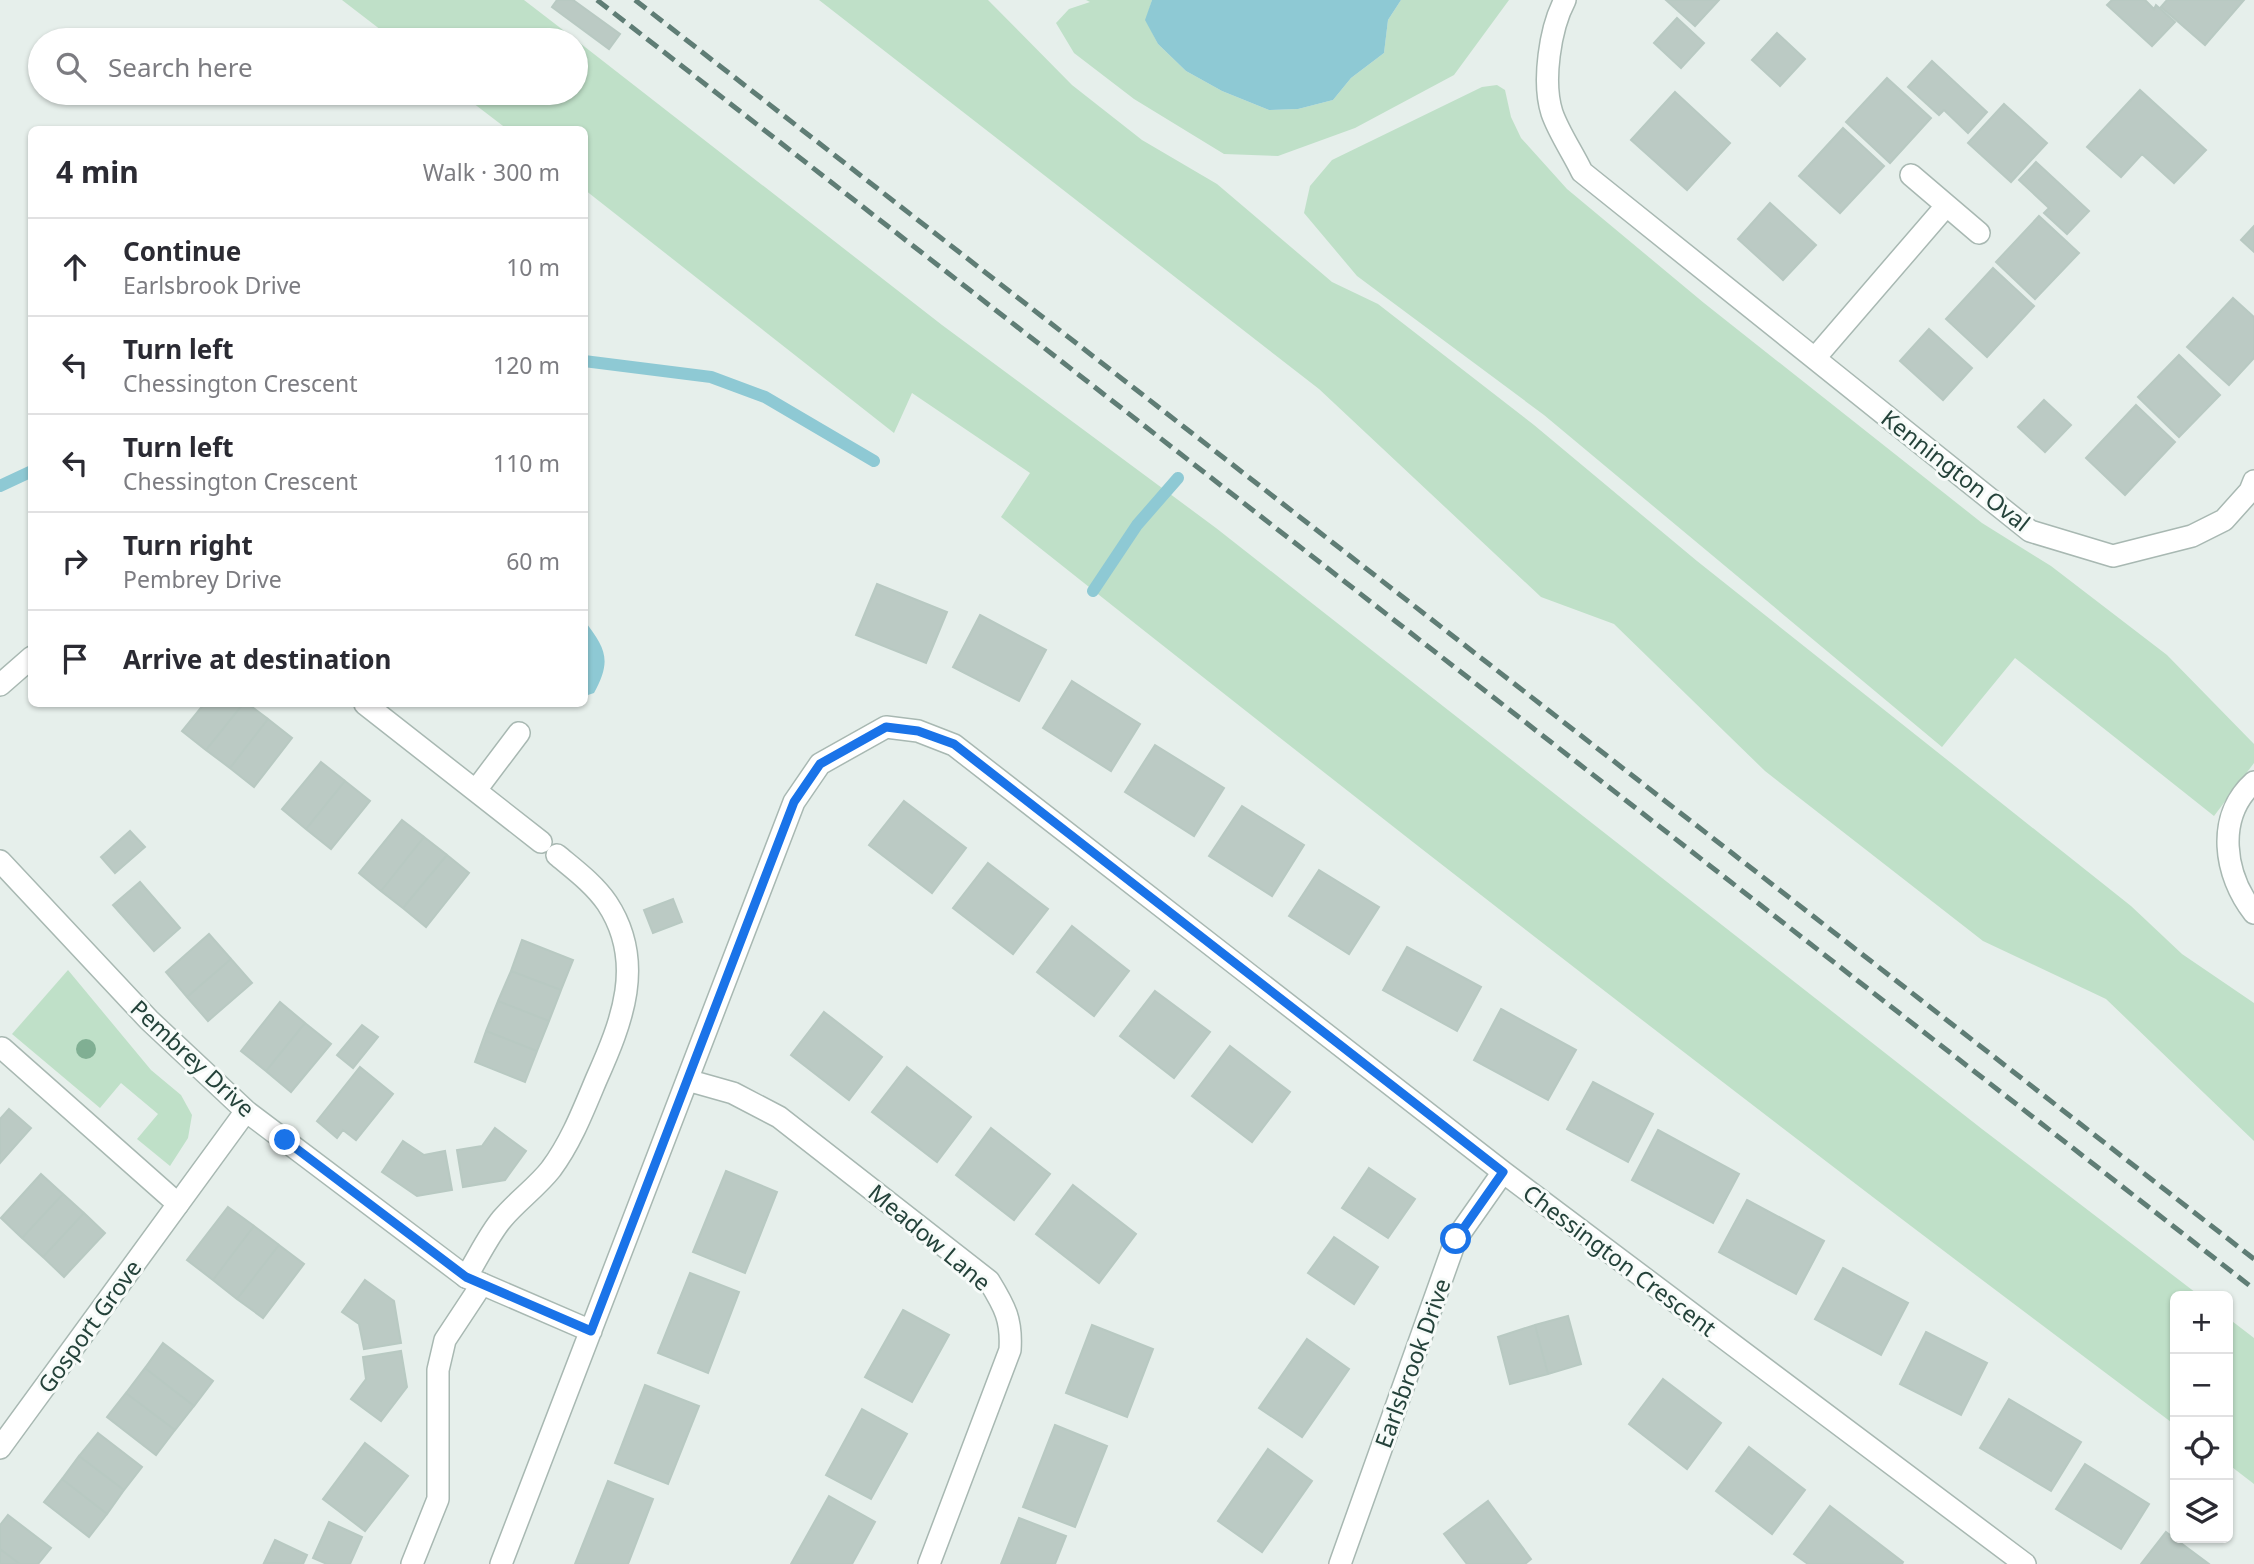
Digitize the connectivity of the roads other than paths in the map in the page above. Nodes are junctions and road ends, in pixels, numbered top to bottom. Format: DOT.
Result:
graph roads {
  1 [pos="1565,0"];
  2 [pos="1911,175"];
  3 [pos="1946,206"];
  4 [pos="1979,233"];
  5 [pos="1815,358"];
  6 [pos="2253,488"];
  7 [pos="28,660"];
  8 [pos="0,685"];
  9 [pos="369,707"];
  10 [pos="519,733"];
  11 [pos="2254,782"];
  12 [pos="476,790"];
  13 [pos="0,861"];
  14 [pos="2254,913"];
  15 [pos="2,1048"];
  16 [pos="687,1080"];
  17 [pos="246,1111"];
  18 [pos="1503,1172"];
  19 [pos="178,1204"];
  20 [pos="474,1280"];
  21 [pos="591,1331"];
  22 [pos="0,1448"];
  23 [pos="412,1564"];
  24 [pos="501,1564"];
  25 [pos="929,1564"];
  26 [pos="1340,1564"];
  27 [pos="2025,1564"];
  1 -- 5 [label="street, Kennington Oval"];
  2 -- 3 [label="street"];
  3 -- 4 [label="street"];
  3 -- 5 [label="street"];
  5 -- 6 [label="street, Kennington Oval"];
  7 -- 8 [label="street"];
  9 -- 12 [label="street"];
  10 -- 12 [label="street"];
  11 -- 14 [label="street"];
  12 -- 20 [label="street"];
  13 -- 17 [label="street, Pembrey Drive"];
  15 -- 19 [label="street"];
  16 -- 18 [label="street, Chessington Crescent"];
  16 -- 21 [label="street, Chessington Crescent"];
  16 -- 25 [label="street, Meadow Lane"];
  17 -- 19 [label="street, Gosport Grove"];
  17 -- 20 [label="street, Pembrey Drive"];
  18 -- 26 [label="street, Earlsbrook Drive"];
  18 -- 27 [label="street, Chessington Crescent"];
  19 -- 22 [label="street, Gosport Grove"];
  20 -- 21 [label="street, Pembrey Drive"];
  20 -- 23 [label="street"];
  21 -- 24 [label="street, Chessington Crescent"];
}
